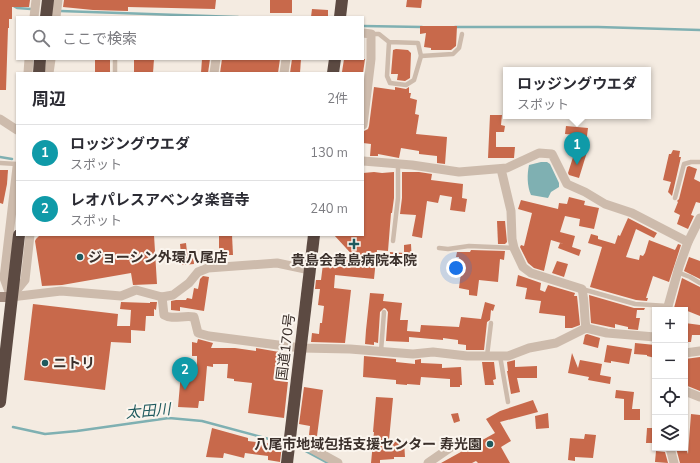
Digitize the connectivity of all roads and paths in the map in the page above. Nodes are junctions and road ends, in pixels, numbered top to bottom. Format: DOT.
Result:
graph roads {
  1 [pos="36,0"];
  2 [pos="48,0"];
  3 [pos="58,0"];
  4 [pos="342,0"];
  5 [pos="34,16"];
  6 [pos="46,16"];
  7 [pos="56,16"];
  8 [pos="340,16"];
  9 [pos="367,34"];
  10 [pos="462,34"];
  11 [pos="389,42"];
  12 [pos="421,56"];
  13 [pos="29,60"];
  14 [pos="40,60"];
  15 [pos="51,60"];
  16 [pos="115,60"];
  17 [pos="216,60"];
  18 [pos="286,60"];
  19 [pos="335,60"];
  20 [pos="28,72"];
  21 [pos="39,72"];
  22 [pos="49,72"];
  23 [pos="115,72"];
  24 [pos="214,72"];
  25 [pos="284,72"];
  26 [pos="333,72"];
  27 [pos="364,117"];
  28 [pos="0,119"];
  29 [pos="16,129"];
  30 [pos="364,161"];
  31 [pos="700,162"];
  32 [pos="0,163"];
  33 [pos="16,164"];
  34 [pos="398,164"];
  35 [pos="501,169"];
  36 [pos="16,176"];
  37 [pos="675,198"];
  38 [pos="700,221"];
  39 [pos="19,236"];
  40 [pos="30,236"];
  41 [pos="314,236"];
  42 [pos="393,241"];
  43 [pos="688,242"];
  44 [pos="439,248"];
  45 [pos="514,248"];
  46 [pos="310,270"];
  47 [pos="677,272"];
  48 [pos="700,282"];
  49 [pos="582,289"];
  50 [pos="6,297"];
  51 [pos="162,297"];
  52 [pos="658,307"];
  53 [pos="667,307"];
  54 [pos="384,312"];
  55 [pos="491,323"];
  56 [pos="586,328"];
  57 [pos="652,337"];
  58 [pos="301,348"];
  59 [pos="381,351"];
  60 [pos="700,351"];
  61 [pos="688,353"];
  62 [pos="487,356"];
  63 [pos="500,356"];
  64 [pos="688,392"];
  65 [pos="700,397"];
  66 [pos="0,402"];
  67 [pos="508,402"];
  68 [pos="290,440"];
  69 [pos="454,444"];
  70 [pos="671,451"];
  71 [pos="287,463"];
  72 [pos="338,463"];
  73 [pos="428,463"];
  74 [pos="674,463"];
  1 -- 5 [label="street"];
  2 -- 6 [label="highway"];
  3 -- 7 [label="street"];
  4 -- 8 [label="highway"];
  9 -- 11 [label="lane"];
  9 -- 27 [label="street"];
  10 -- 12 [label="lane"];
  11 -- 12 [label="lane"];
  11 -- 12 [label="lane"];
  13 -- 20 [label="street"];
  14 -- 21 [label="highway"];
  15 -- 22 [label="street"];
  16 -- 23 [label="lane"];
  17 -- 24 [label="street"];
  18 -- 25 [label="street"];
  19 -- 26 [label="highway"];
  28 -- 29 [label="street"];
  30 -- 34 [label="street"];
  31 -- 37 [label="lane"];
  32 -- 33 [label="lane"];
  34 -- 35 [label="street"];
  34 -- 42 [label="lane"];
  35 -- 43 [label="street"];
  35 -- 45 [label="street"];
  36 -- 50 [label="street"];
  38 -- 43 [label="street"];
  39 -- 50 [label="highway"];
  40 -- 50 [label="street"];
  41 -- 46 [label="highway, 国道170号"];
  43 -- 47 [label="street"];
  44 -- 45 [label="lane"];
  45 -- 49 [label="street"];
  46 -- 51 [label="street"];
  46 -- 58 [label="highway, 国道170号"];
  47 -- 48 [label="lane"];
  47 -- 53 [label="street"];
  49 -- 52 [label="lane"];
  49 -- 56 [label="street"];
  50 -- 51 [label="street"];
  50 -- 66 [label="highway"];
  51 -- 58 [label="street"];
  54 -- 59 [label="lane"];
  55 -- 62 [label="lane"];
  56 -- 57 [label="street"];
  56 -- 63 [label="street"];
  58 -- 59 [label="street"];
  58 -- 68 [label="highway, 国道170号"];
  59 -- 62 [label="street"];
  60 -- 61 [label="street"];
  62 -- 63 [label="street"];
  63 -- 67 [label="lane"];
  64 -- 65 [label="street"];
  68 -- 71 [label="highway, 国道170号"];
  68 -- 72 [label="street"];
  69 -- 73 [label="street"];
  70 -- 74 [label="street"];
}
